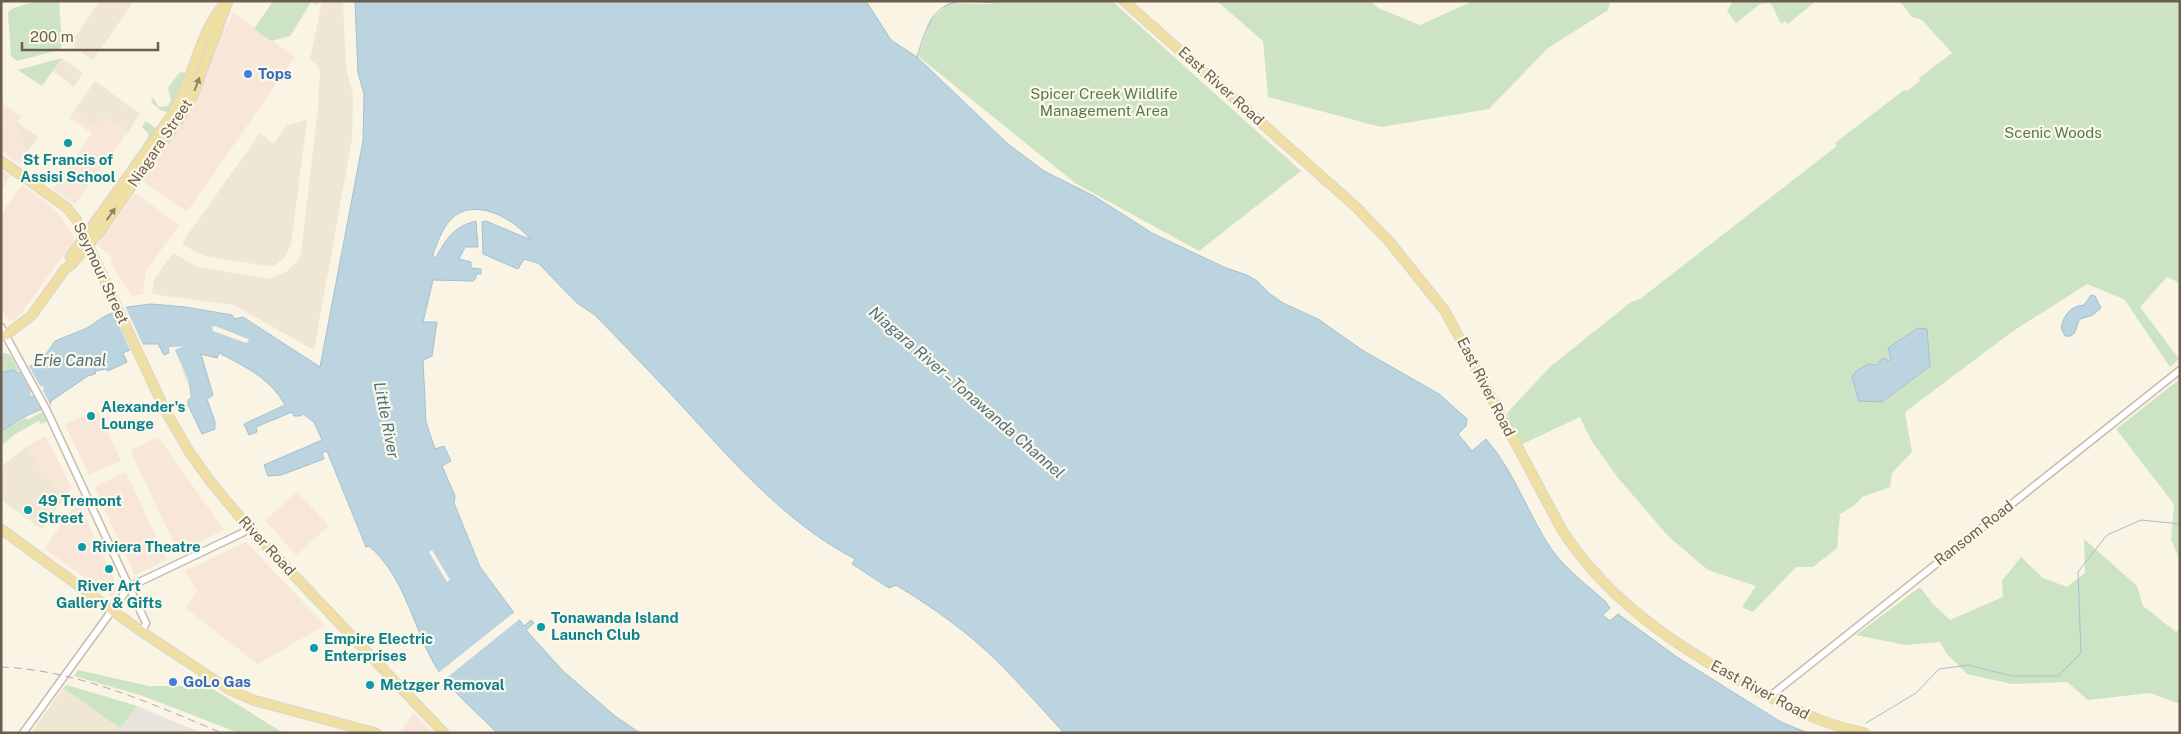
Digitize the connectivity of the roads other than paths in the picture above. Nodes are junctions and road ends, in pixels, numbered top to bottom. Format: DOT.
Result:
graph roads {
  1 [pos="227,1"];
  2 [pos="1124,1"];
  3 [pos="1,161"];
  4 [pos="87,240"];
  5 [pos="4,331"];
  6 [pos="129,332"];
  7 [pos="2180,370"];
  8 [pos="1,528"];
  9 [pos="249,528"];
  10 [pos="129,587"];
  11 [pos="111,609"];
  12 [pos="142,632"];
  13 [pos="1768,697"];
  14 [pos="22,733"];
  15 [pos="376,733"];
  16 [pos="444,733"];
  17 [pos="1864,733"];
  1 -- 4 [label="main road, Niagara Street"];
  2 -- 13 [label="main road, East River Road"];
  3 -- 4 [label="main road, Seymour Street"];
  4 -- 5 [label="main road, Niagara Street"];
  4 -- 6 [label="main road, Seymour Street"];
  5 -- 10 [label="street"];
  6 -- 9 [label="main road, River Road"];
  7 -- 13 [label="street, Ransom Road"];
  8 -- 11 [label="main road"];
  9 -- 10 [label="street"];
  9 -- 16 [label="main road, River Road"];
  10 -- 11 [label="street"];
  10 -- 12 [label="street"];
  11 -- 12 [label="main road"];
  11 -- 14 [label="street"];
  12 -- 15 [label="main road"];
  13 -- 17 [label="main road, East River Road"];
}
